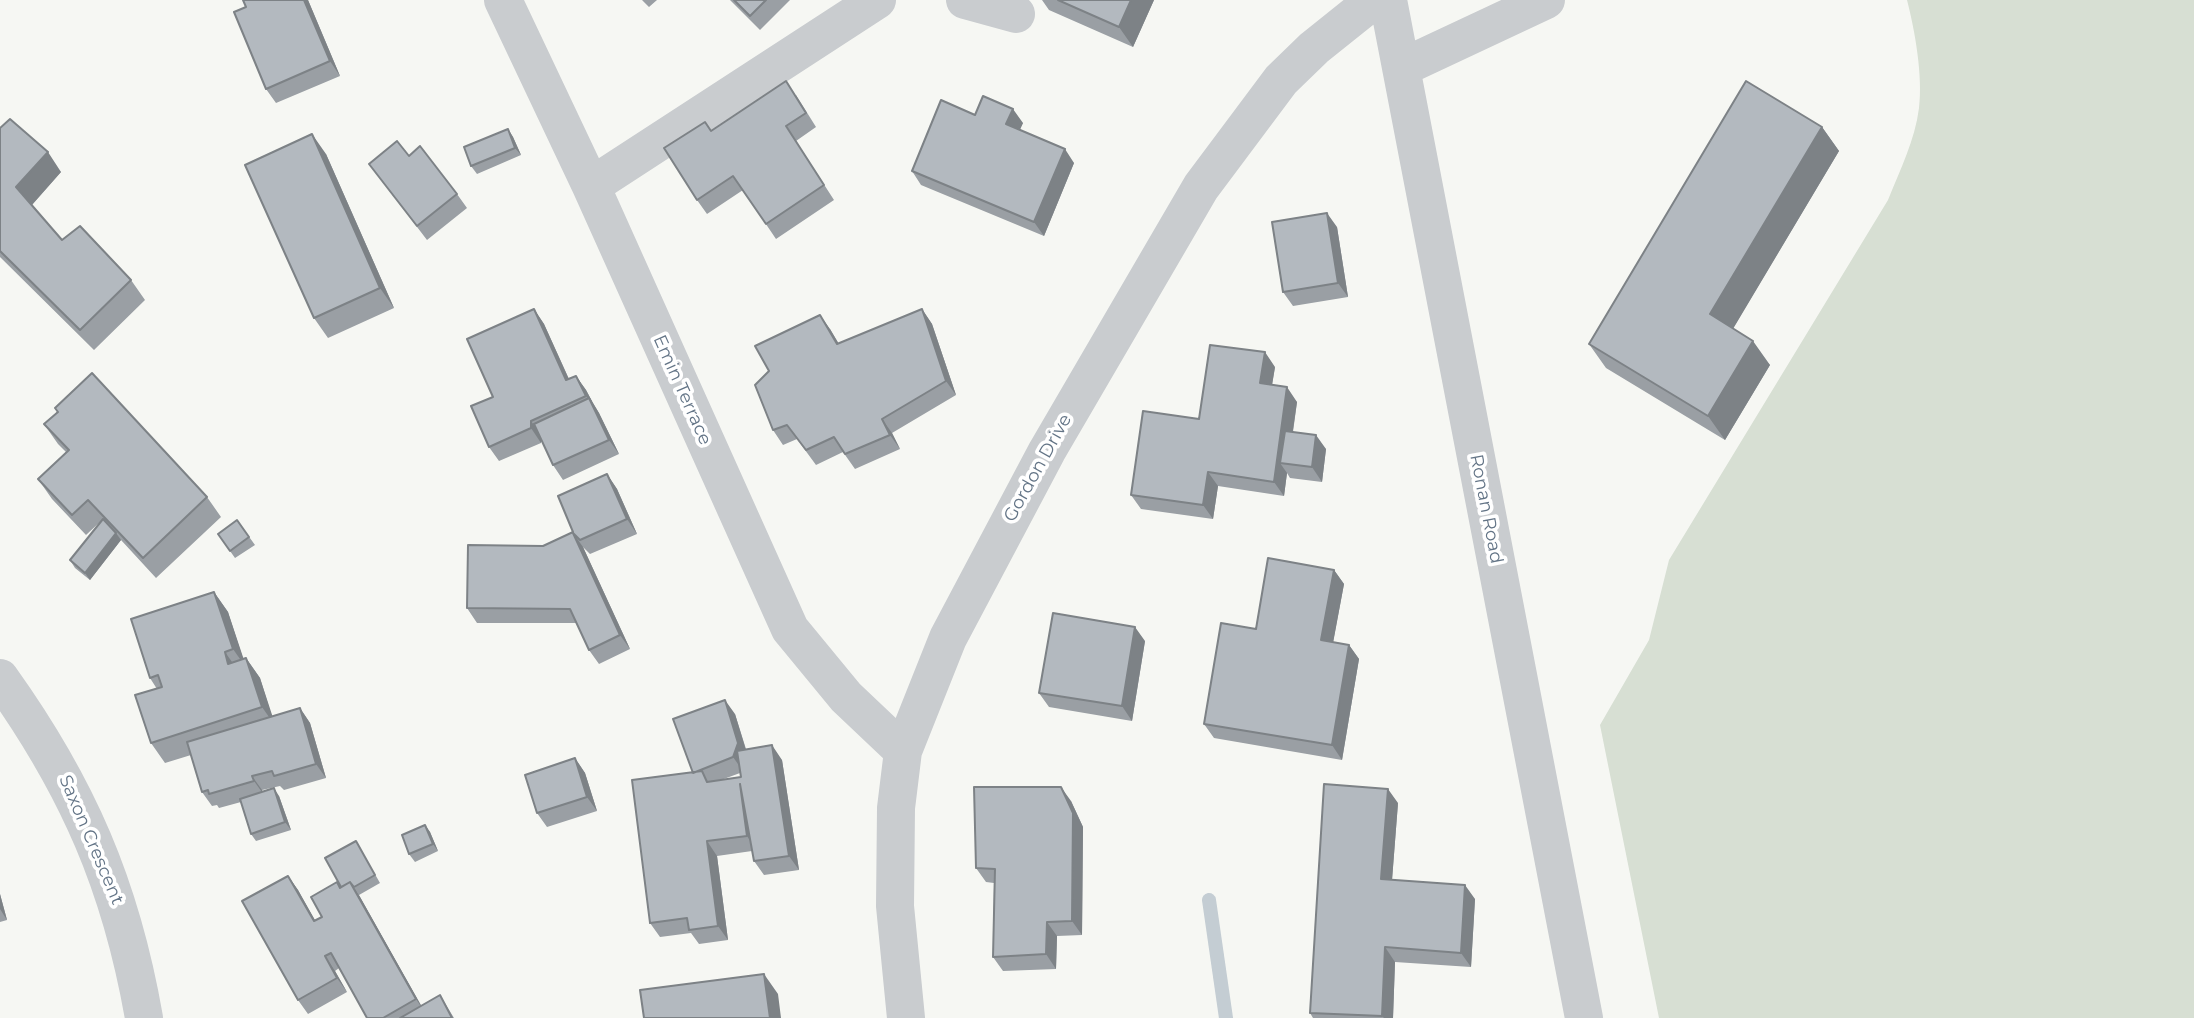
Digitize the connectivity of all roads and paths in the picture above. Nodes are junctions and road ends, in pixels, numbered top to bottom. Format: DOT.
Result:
graph roads {
  1 [pos="503,0"];
  2 [pos="877,0"];
  3 [pos="965,0"];
  4 [pos="1374,0"];
  5 [pos="1388,0"];
  6 [pos="1546,0"];
  7 [pos="1016,14"];
  8 [pos="1401,68"];
  9 [pos="591,186"];
  10 [pos="0,678"];
  11 [pos="904,751"];
  12 [pos="144,1018"];
  13 [pos="906,1018"];
  14 [pos="1584,1018"];
  1 -- 9 [label="street, Emin Terrace"];
  2 -- 9 [label="street"];
  3 -- 7 [label="street"];
  4 -- 11 [label="street, Gordon Drive"];
  5 -- 8 [label="street, Ronan Road"];
  6 -- 8 [label="street"];
  8 -- 14 [label="street, Ronan Road"];
  9 -- 11 [label="street, Emin Terrace"];
  10 -- 12 [label="street, Saxon Crescent"];
  11 -- 13 [label="street, Gordon Drive"];
}
